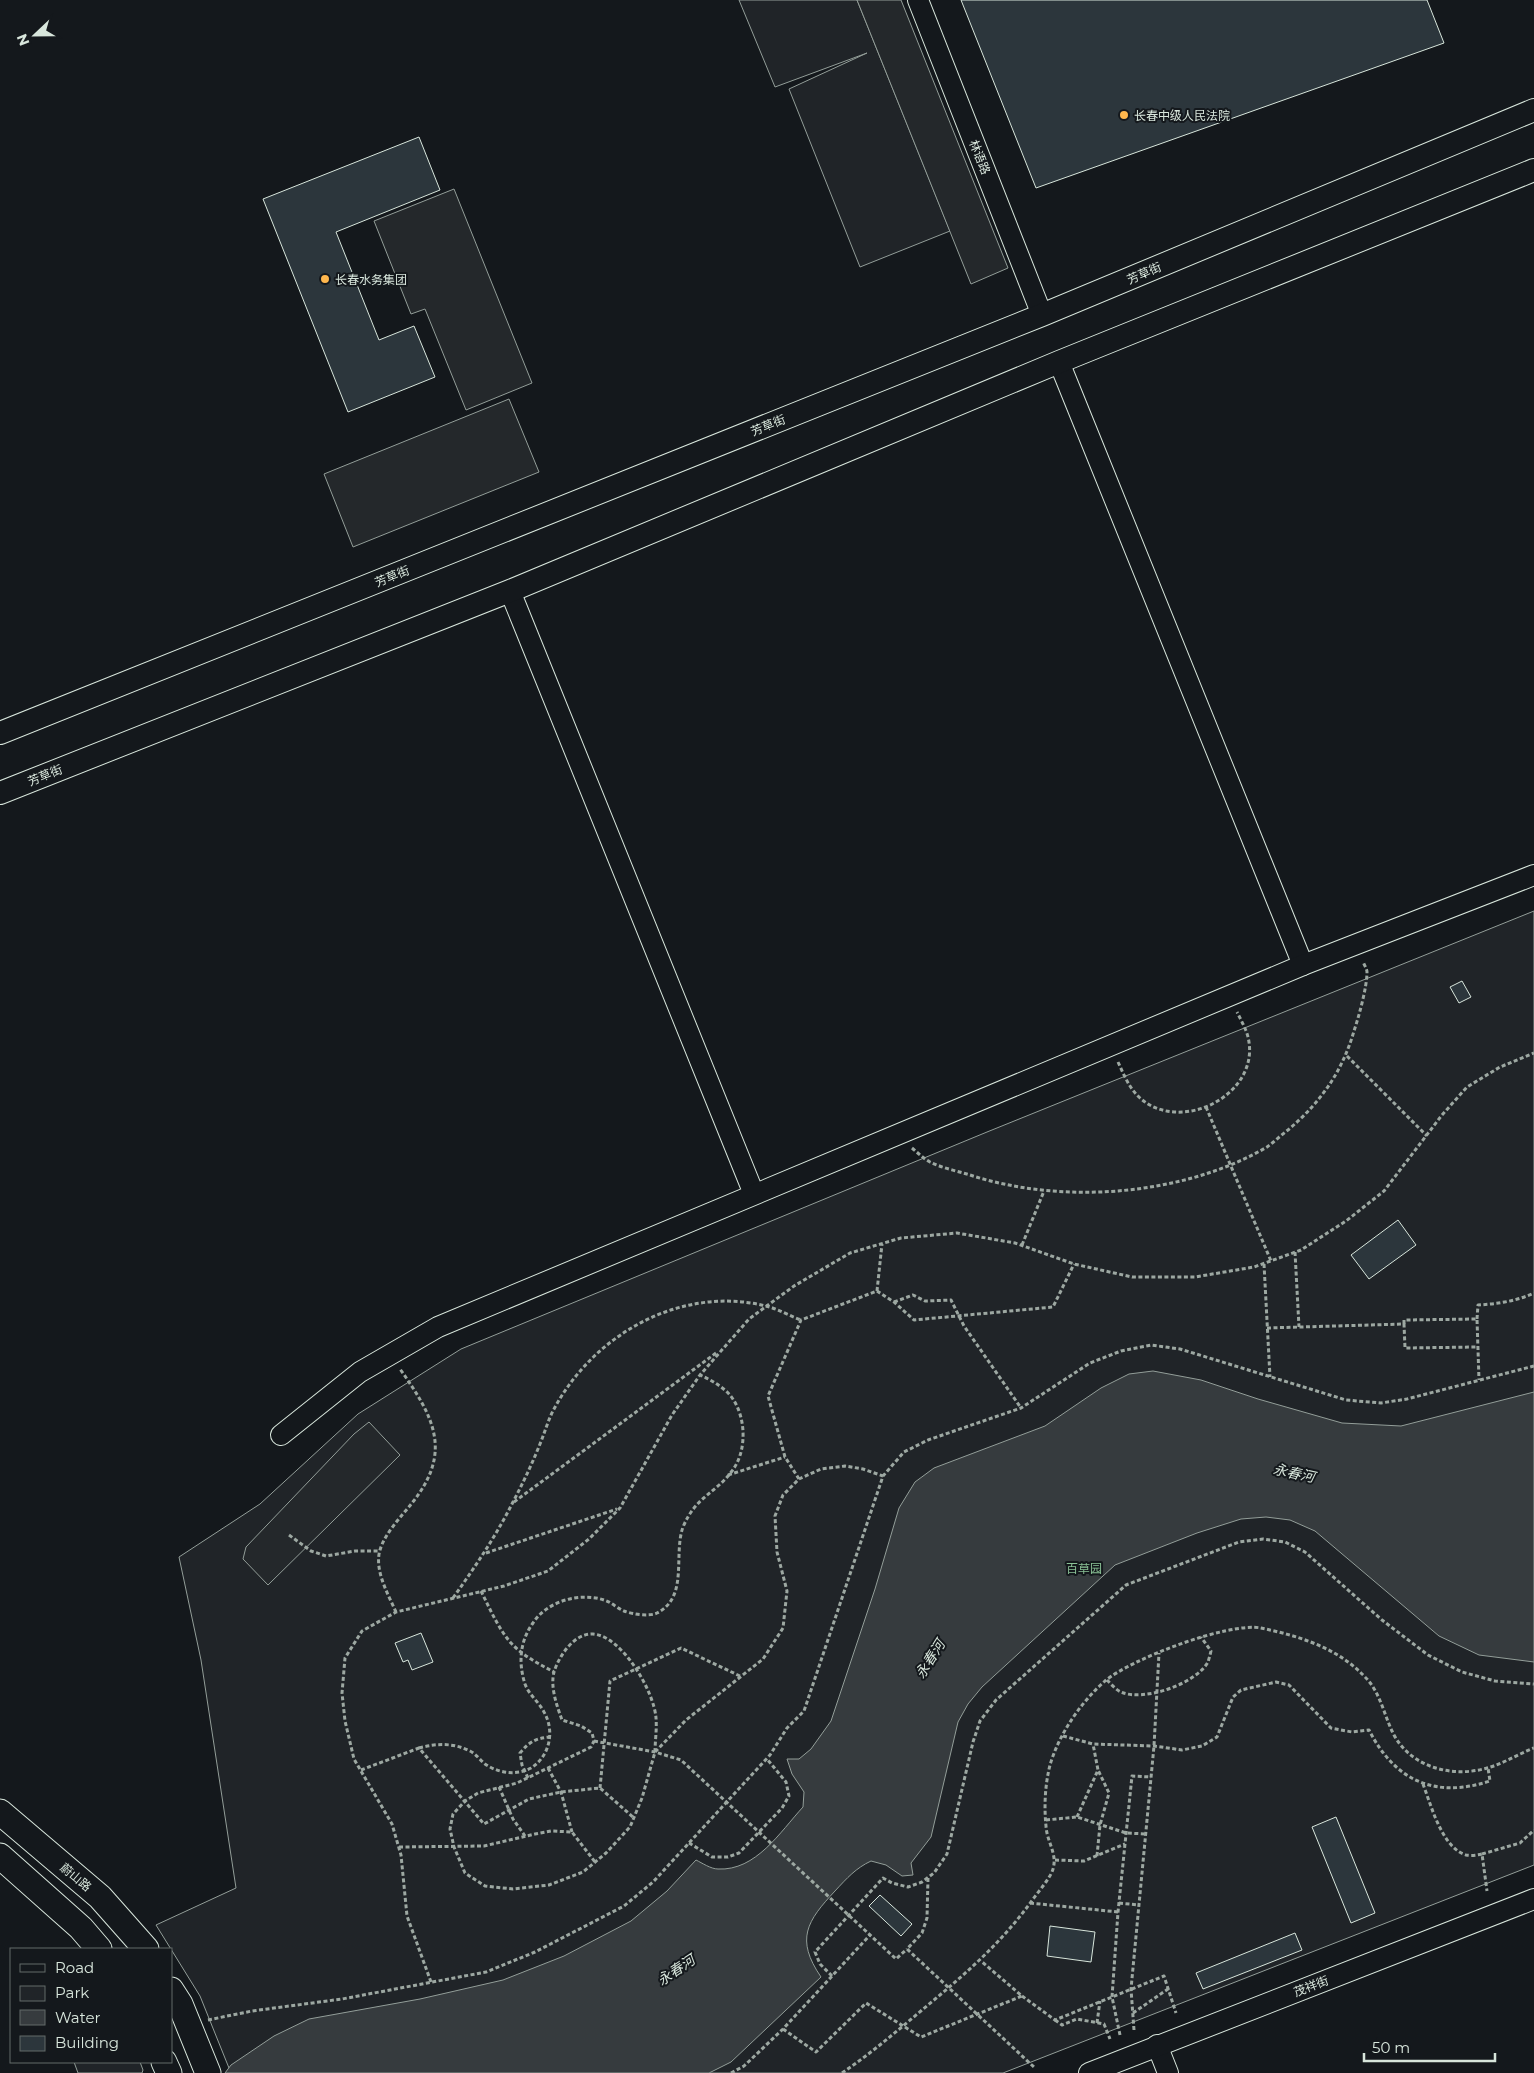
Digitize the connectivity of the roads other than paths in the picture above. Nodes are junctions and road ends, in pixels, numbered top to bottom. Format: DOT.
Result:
graph roads {
  1 [pos="918,0"];
  2 [pos="1534,110"];
  3 [pos="1534,170"];
  4 [pos="1042,315"];
  5 [pos="1059,362"];
  6 [pos="510,591"];
  7 [pos="0,733"];
  8 [pos="0,793"];
  9 [pos="1534,875"];
  10 [pos="1303,965"];
  11 [pos="754,1194"];
  12 [pos="281,1435"];
  13 [pos="0,1812"];
  14 [pos="0,1856"];
  15 [pos="1534,1899"];
  16 [pos="98,1948"];
  17 [pos="145,1948"];
  18 [pos="172,1992"];
  19 [pos="1157,2046"];
  20 [pos="206,2067"];
  21 [pos="1088,2073"];
  22 [pos="1168,2073"];
  1 -- 4 [label="street, 林语路"];
  2 -- 4 [label="main road, 芳草街"];
  3 -- 5 [label="main road, 芳草街"];
  4 -- 7 [label="main road, 芳草街"];
  5 -- 6 [label="main road, 芳草街"];
  5 -- 10 [label="street"];
  6 -- 8 [label="main road, 芳草街"];
  6 -- 11 [label="street"];
  9 -- 10 [label="street"];
  10 -- 11 [label="street"];
  11 -- 12 [label="street"];
  13 -- 17 [label="main road, 蔚山路"];
  14 -- 16 [label="main road"];
  15 -- 19 [label="street, 茂祥街"];
  18 -- 20 [label="main road"];
  19 -- 21 [label="street, 茂祥街"];
  19 -- 22 [label="street"];
}
